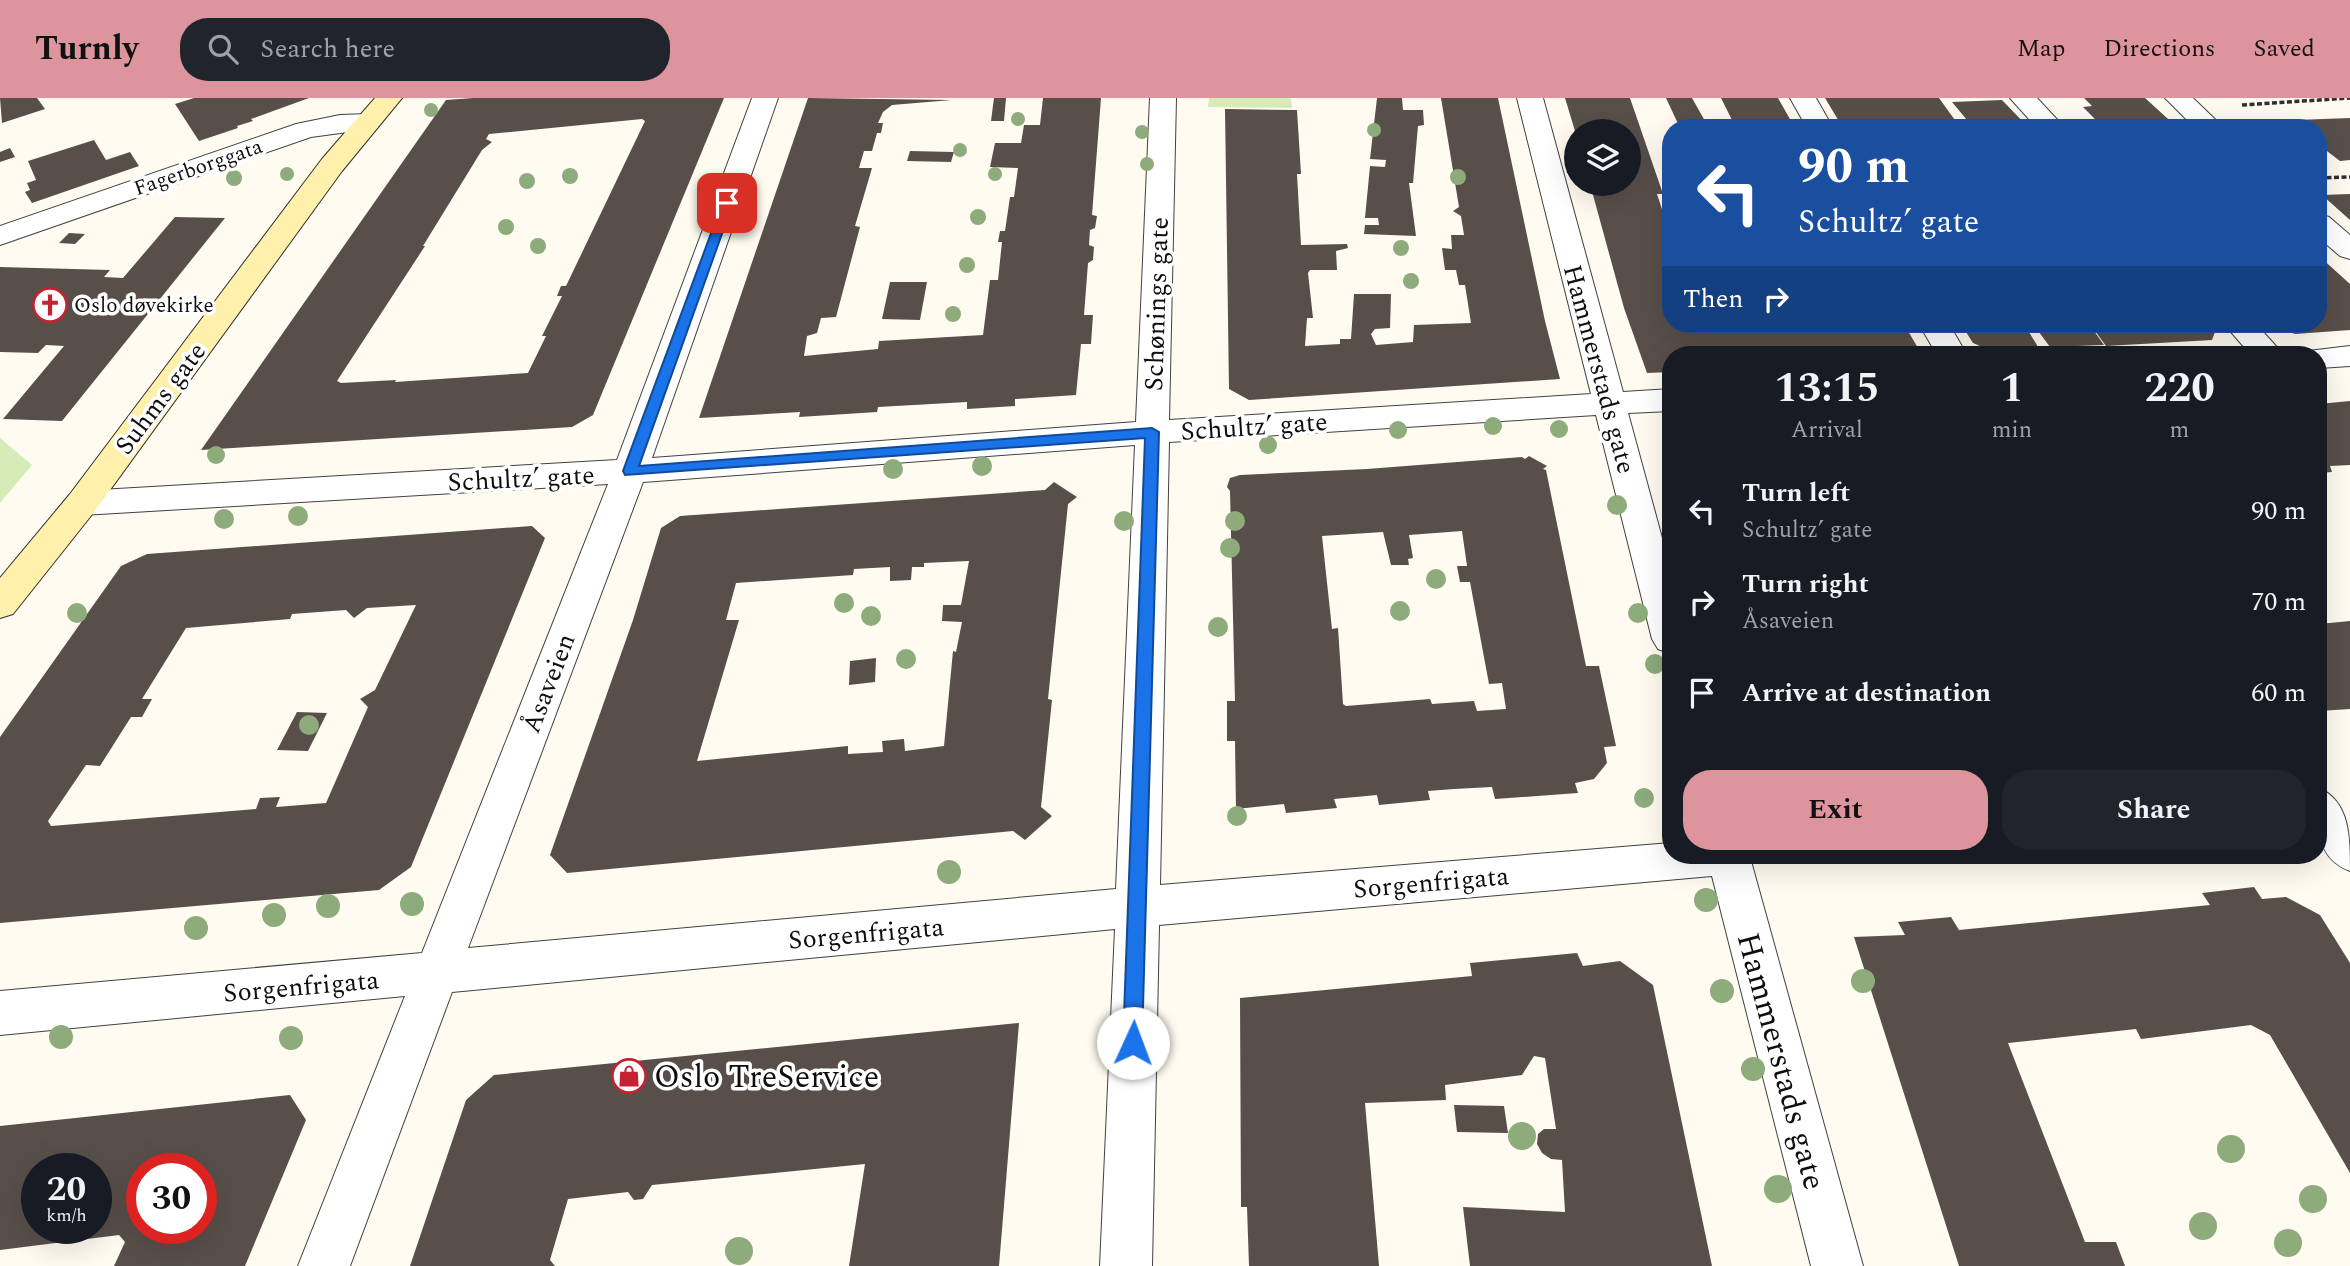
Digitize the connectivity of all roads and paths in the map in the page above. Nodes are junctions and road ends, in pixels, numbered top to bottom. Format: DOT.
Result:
graph roads {
  1 [pos="389,98"];
  2 [pos="765,98"];
  3 [pos="1163,98"];
  4 [pos="1530,98"];
  5 [pos="1803,98"];
  6 [pos="2023,98"];
  7 [pos="2350,98"];
  8 [pos="2183,103"];
  9 [pos="1815,119"];
  10 [pos="2043,119"];
  11 [pos="2201,119"];
  12 [pos="368,122"];
  13 [pos="2350,177"];
  14 [pos="2327,178"];
  15 [pos="2327,230"];
  16 [pos="0,236"];
  17 [pos="2350,250"];
  18 [pos="2247,333"];
  19 [pos="2260,346"];
  20 [pos="2350,356"];
  21 [pos="2327,357"];
  22 [pos="1662,401"];
  23 [pos="1610,405"];
  24 [pos="1152,432"];
  25 [pos="630,471"];
  26 [pos="82,503"];
  27 [pos="4,594"];
  28 [pos="1662,604"];
  29 [pos="2350,797"];
  30 [pos="2327,799"];
  31 [pos="2327,818"];
  32 [pos="2350,852"];
  33 [pos="1662,862"];
  34 [pos="1731,864"];
  35 [pos="1137,907"];
  36 [pos="434,974"];
  37 [pos="0,1013"];
  38 [pos="324,1266"];
  39 [pos="1126,1266"];
  40 [pos="1837,1266"];
  1 -- 12 [label="street"];
  2 -- 25 [label="street, Åsaveien"];
  3 -- 24 [label="street, Schønings gate"];
  4 -- 23 [label="street, Hammerstads gate"];
  5 -- 9 [label="street"];
  6 -- 10 [label="street"];
  7 -- 8 [label="path"];
  8 -- 11 [label="street"];
  12 -- 16 [label="street, Fagerborggata"];
  12 -- 26 [label="street, Suhms gate"];
  13 -- 14 [label="path"];
  15 -- 17 [label="street"];
  18 -- 19 [label="street"];
  20 -- 21 [label="street"];
  22 -- 23 [label="street, Schultz’ gate"];
  23 -- 24 [label="street, Schultz’ gate"];
  23 -- 28 [label="street, Hammerstads gate"];
  24 -- 25 [label="street, Schultz’ gate"];
  24 -- 35 [label="street, Schønings gate"];
  25 -- 26 [label="street, Schultz’ gate"];
  25 -- 36 [label="street, Åsaveien"];
  26 -- 27 [label="street, Suhms gate"];
  29 -- 30 [label="street"];
  31 -- 32 [label="street"];
  33 -- 35 [label="street, Sorgenfrigata"];
  34 -- 40 [label="street, Hammerstads gate"];
  35 -- 36 [label="street, Sorgenfrigata"];
  35 -- 39 [label="street, Schønings gate"];
  36 -- 37 [label="street, Sorgenfrigata"];
  36 -- 38 [label="street, Åsaveien"];
}
